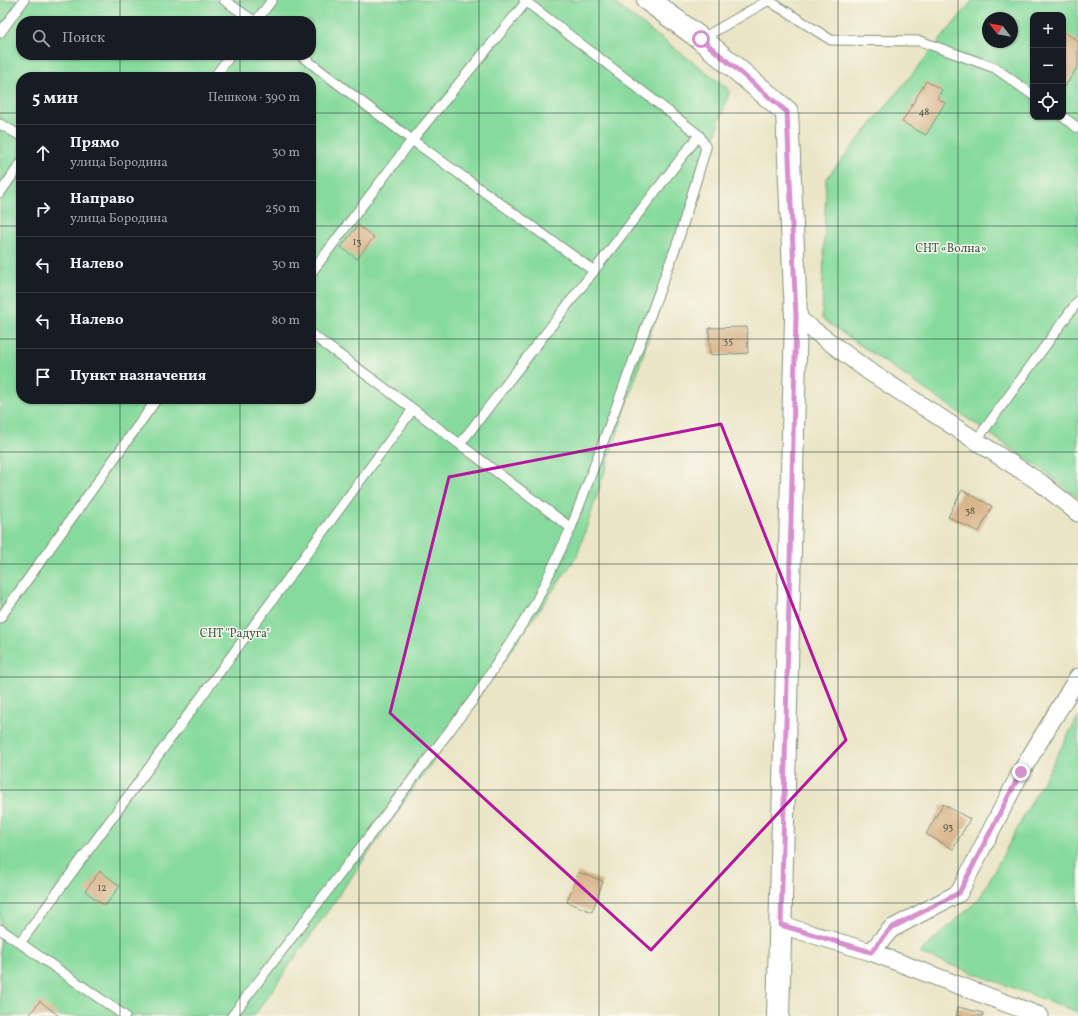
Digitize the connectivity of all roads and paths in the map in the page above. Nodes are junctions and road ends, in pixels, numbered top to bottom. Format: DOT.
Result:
graph roads {
  1 [pos="24,0"];
  2 [pos="224,0"];
  3 [pos="272,0"];
  4 [pos="648,0"];
  5 [pos="768,0"];
  6 [pos="525,1"];
  7 [pos="248,16"];
  8 [pos="259,16"];
  9 [pos="0,33"];
  10 [pos="701,39"];
  11 [pos="227,60"];
  12 [pos="307,60"];
  13 [pos="218,72"];
  14 [pos="1030,93"];
  15 [pos="1066,119"];
  16 [pos="0,124"];
  17 [pos="1078,128"];
  18 [pos="16,133"];
  19 [pos="699,135"];
  20 [pos="412,140"];
  21 [pos="16,170"];
  22 [pos="0,193"];
  23 [pos="316,267"];
  24 [pos="594,271"];
  25 [pos="1078,301"];
  26 [pos="796,317"];
  27 [pos="316,338"];
  28 [pos="153,404"];
  29 [pos="413,409"];
  30 [pos="976,441"];
  31 [pos="460,444"];
  32 [pos="1078,513"];
  33 [pos="571,528"];
  34 [pos="0,618"];
  35 [pos="1078,677"];
  36 [pos="781,925"];
  37 [pos="0,930"];
  38 [pos="20,943"];
  39 [pos="871,952"];
  40 [pos="125,1016"];
  41 [pos="232,1016"];
  42 [pos="778,1016"];
  43 [pos="1040,1016"];
  1 -- 9 [label="lane"];
  2 -- 7 [label="lane"];
  3 -- 8 [label="lane"];
  4 -- 10 [label="main road"];
  5 -- 10 [label="lane"];
  5 -- 14 [label="lane"];
  6 -- 19 [label="lane"];
  6 -- 20 [label="lane"];
  10 -- 26 [label="main road"];
  11 -- 13 [label="lane"];
  12 -- 20 [label="lane"];
  15 -- 17 [label="lane"];
  16 -- 18 [label="lane"];
  19 -- 24 [label="lane"];
  19 -- 33 [label="lane"];
  20 -- 23 [label="lane"];
  20 -- 24 [label="lane"];
  21 -- 22 [label="lane"];
  24 -- 31 [label="lane"];
  25 -- 30 [label="lane"];
  26 -- 30 [label="street"];
  26 -- 36 [label="main road"];
  27 -- 29 [label="lane"];
  28 -- 34 [label="lane"];
  29 -- 31 [label="lane"];
  29 -- 38 [label="lane"];
  30 -- 32 [label="street"];
  31 -- 33 [label="lane"];
  33 -- 41 [label="lane"];
  35 -- 39 [label="street"];
  36 -- 39 [label="street"];
  36 -- 42 [label="main road"];
  37 -- 38 [label="lane"];
  38 -- 40 [label="lane"];
  39 -- 43 [label="street"];
}
